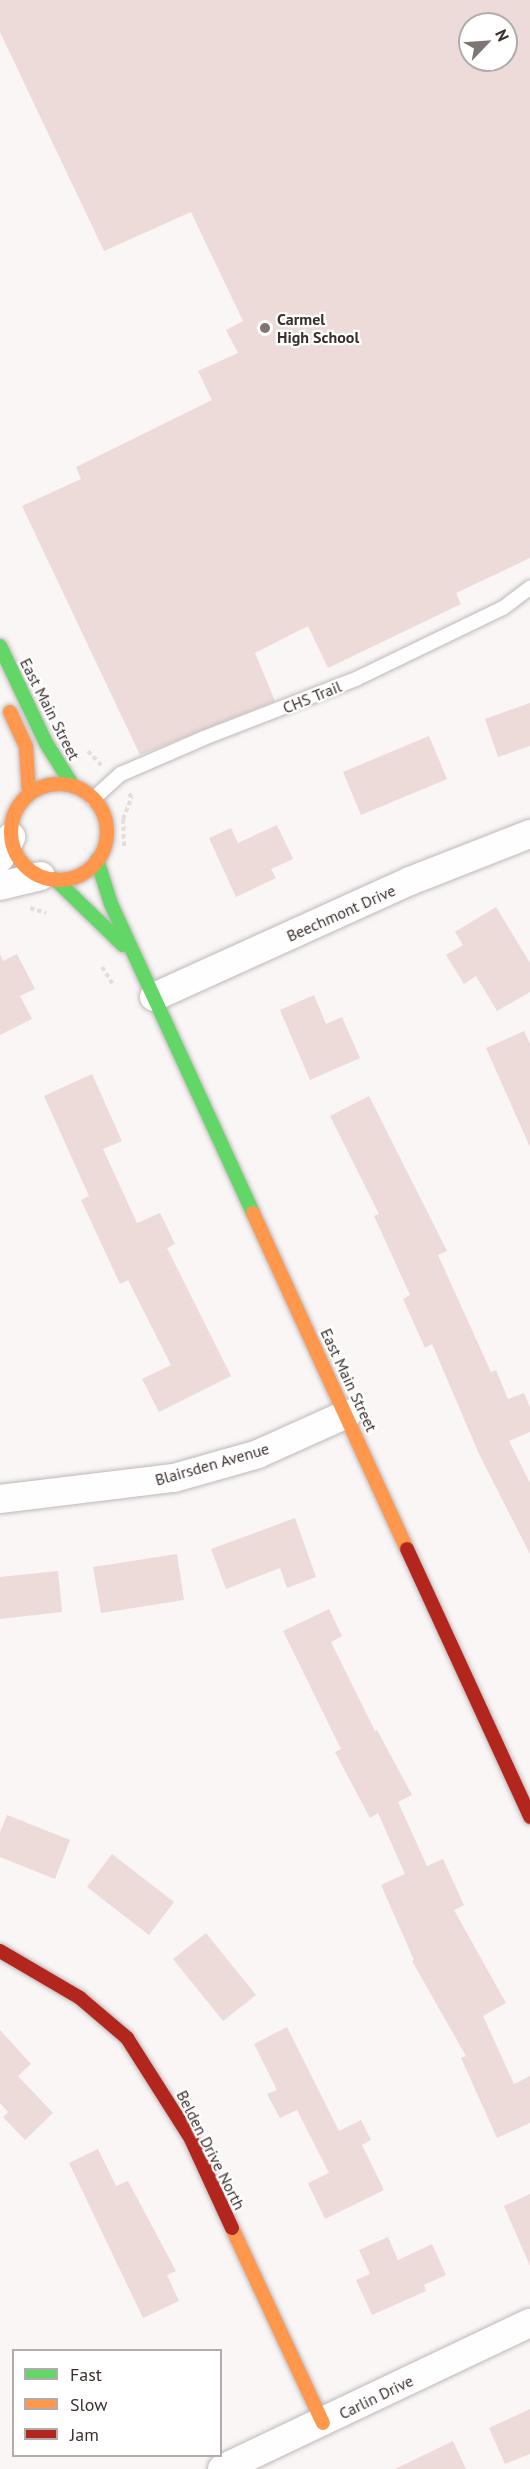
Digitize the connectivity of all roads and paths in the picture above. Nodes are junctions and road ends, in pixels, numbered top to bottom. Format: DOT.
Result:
graph roads {
  1 [pos="530,588"];
  2 [pos="0,646"];
  3 [pos="4,700"];
  4 [pos="73,786"];
  5 [pos="29,794"];
  6 [pos="130,795"];
  7 [pos="93,799"];
  8 [pos="530,834"];
  9 [pos="6,848"];
  10 [pos="124,854"];
  11 [pos="97,860"];
  12 [pos="48,877"];
  13 [pos="0,886"];
  14 [pos="22,907"];
  15 [pos="54,916"];
  16 [pos="96,958"];
  17 [pos="137,958"];
  18 [pos="119,994"];
  19 [pos="154,997"];
  20 [pos="347,1414"];
  21 [pos="0,1499"];
  22 [pos="530,1817"];
  23 [pos="0,1951"];
  24 [pos="530,2323"];
  25 [pos="322,2423"];
  26 [pos="222,2469"];
  1 -- 7 [label="lane, CHS Trail"];
  2 -- 4 [label="main road, East Main Street"];
  3 -- 5 [label="main road"];
  4 -- 5 [label="main road"];
  4 -- 7 [label="main road"];
  5 -- 9 [label="main road"];
  6 -- 10 [label="path"];
  7 -- 11 [label="main road"];
  8 -- 19 [label="street, Beechmont Drive"];
  9 -- 12 [label="main road"];
  11 -- 12 [label="main road"];
  11 -- 17 [label="main road, East Main Street"];
  12 -- 13 [label="street"];
  12 -- 17 [label="main road, East Main Street"];
  14 -- 15 [label="path"];
  16 -- 18 [label="path"];
  17 -- 19 [label="main road, East Main Street"];
  19 -- 20 [label="main road, East Main Street"];
  20 -- 21 [label="street, Blairsden Avenue"];
  20 -- 22 [label="main road, East Main Street"];
  23 -- 25 [label="main road, Belden Drive North"];
  24 -- 25 [label="street, Carlin Drive"];
  25 -- 26 [label="street, Carlin Drive"];
}
